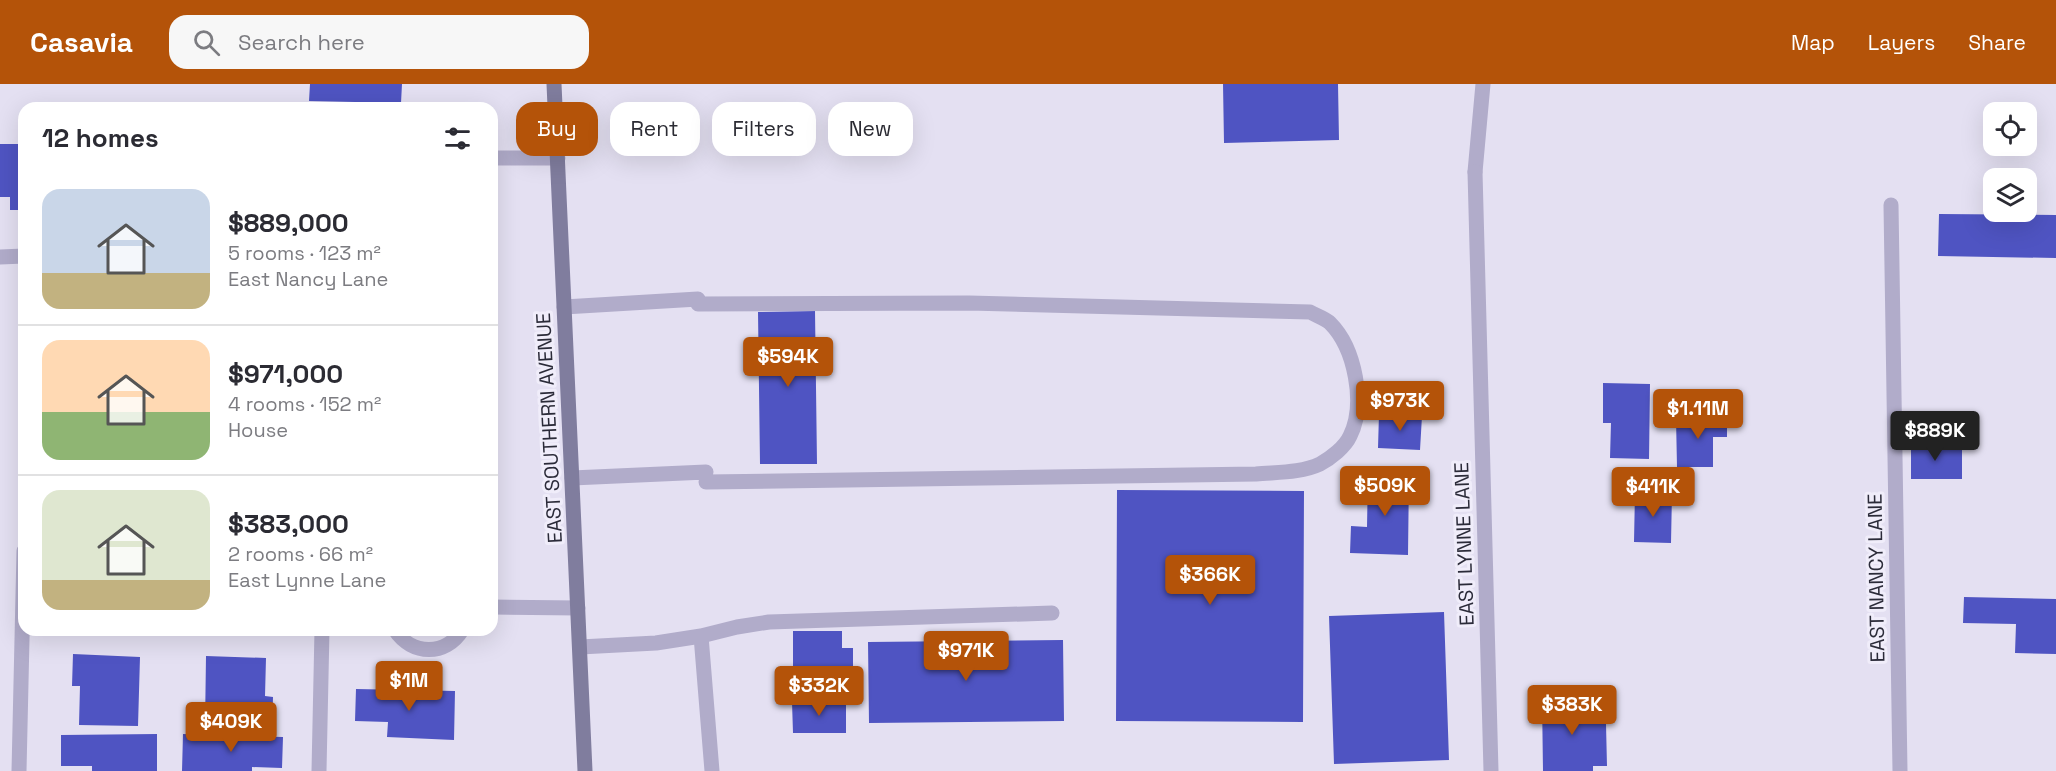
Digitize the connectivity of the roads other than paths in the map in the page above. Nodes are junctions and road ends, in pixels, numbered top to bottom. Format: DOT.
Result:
graph roads {
  1 [pos="554,84"];
  2 [pos="1483,84"];
  3 [pos="498,158"];
  4 [pos="558,158"];
  5 [pos="1891,205"];
  6 [pos="18,256"];
  7 [pos="0,257"];
  8 [pos="564,307"];
  9 [pos="572,478"];
  10 [pos="498,607"];
  11 [pos="578,608"];
  12 [pos="1052,613"];
  13 [pos="22,636"];
  14 [pos="322,636"];
  15 [pos="400,636"];
  16 [pos="458,636"];
  17 [pos="701,636"];
  18 [pos="580,647"];
  19 [pos="19,771"];
  20 [pos="319,771"];
  21 [pos="585,771"];
  22 [pos="712,771"];
  23 [pos="1491,771"];
  24 [pos="1900,771"];
  1 -- 4 [label="main road, EAST SOUTHERN AVENUE"];
  2 -- 23 [label="street, EAST LYNNE LANE"];
  3 -- 4 [label="street"];
  4 -- 8 [label="main road, EAST SOUTHERN AVENUE"];
  5 -- 24 [label="street, EAST NANCY LANE"];
  6 -- 7 [label="street"];
  8 -- 9 [label="main road, EAST SOUTHERN AVENUE"];
  8 -- 9 [label="street"];
  9 -- 11 [label="main road, EAST SOUTHERN AVENUE"];
  10 -- 11 [label="street"];
  11 -- 18 [label="main road, EAST SOUTHERN AVENUE"];
  12 -- 17 [label="street"];
  13 -- 19 [label="street"];
  14 -- 20 [label="street"];
  15 -- 16 [label="street"];
  17 -- 18 [label="street"];
  17 -- 22 [label="street"];
  18 -- 21 [label="main road, EAST SOUTHERN AVENUE"];
}
